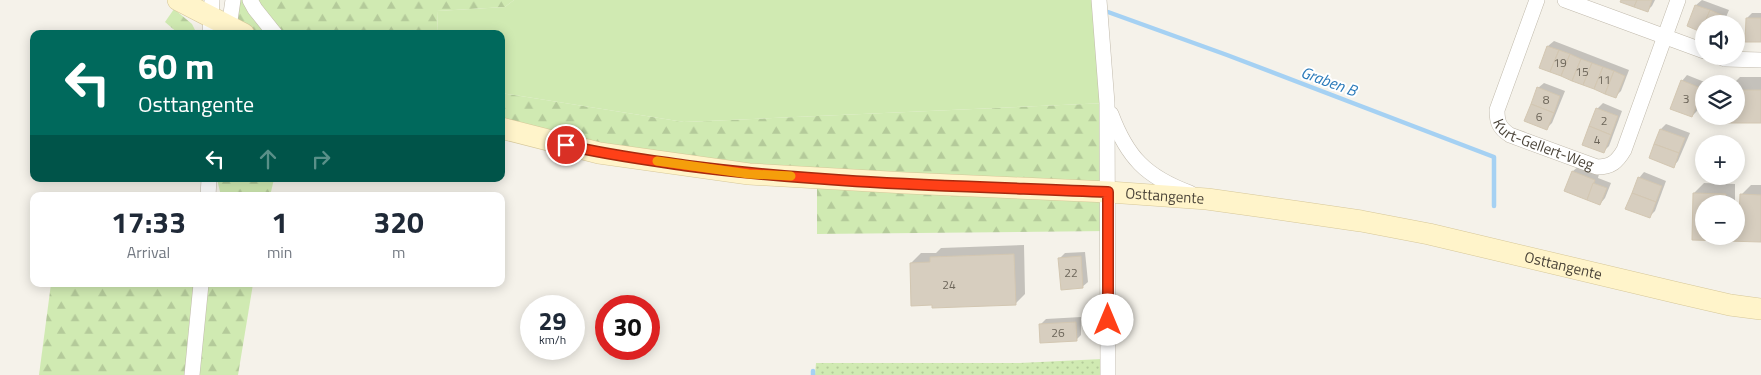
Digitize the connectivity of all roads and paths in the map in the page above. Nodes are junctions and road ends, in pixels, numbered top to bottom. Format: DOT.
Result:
graph roads {
  1 [pos="178,0"];
  2 [pos="233,0"];
  3 [pos="250,0"];
  4 [pos="1099,0"];
  5 [pos="1537,0"];
  6 [pos="1565,0"];
  7 [pos="1678,0"];
  8 [pos="222,24"];
  9 [pos="272,30"];
  10 [pos="1664,37"];
  11 [pos="1695,48"];
  12 [pos="1745,60"];
  13 [pos="1761,60"];
  14 [pos="1107,103"];
  15 [pos="505,129"];
  16 [pos="1108,192"];
  17 [pos="1207,199"];
  18 [pos="201,287"];
  19 [pos="1761,308"];
  20 [pos="192,375"];
  21 [pos="1108,375"];
  1 -- 8 [label="main road"];
  2 -- 8 [label="street"];
  3 -- 9 [label="street"];
  4 -- 14 [label="street"];
  5 -- 10 [label="street, Kurt-Gellert-Weg"];
  6 -- 10 [label="street"];
  7 -- 10 [label="street"];
  10 -- 11 [label="street"];
  12 -- 13 [label="street"];
  14 -- 16 [label="street"];
  14 -- 17 [label="street"];
  15 -- 16 [label="main road, Osttangente"];
  16 -- 17 [label="main road, Osttangente"];
  16 -- 21 [label="street"];
  17 -- 19 [label="main road, Osttangente"];
  18 -- 20 [label="street"];
}
